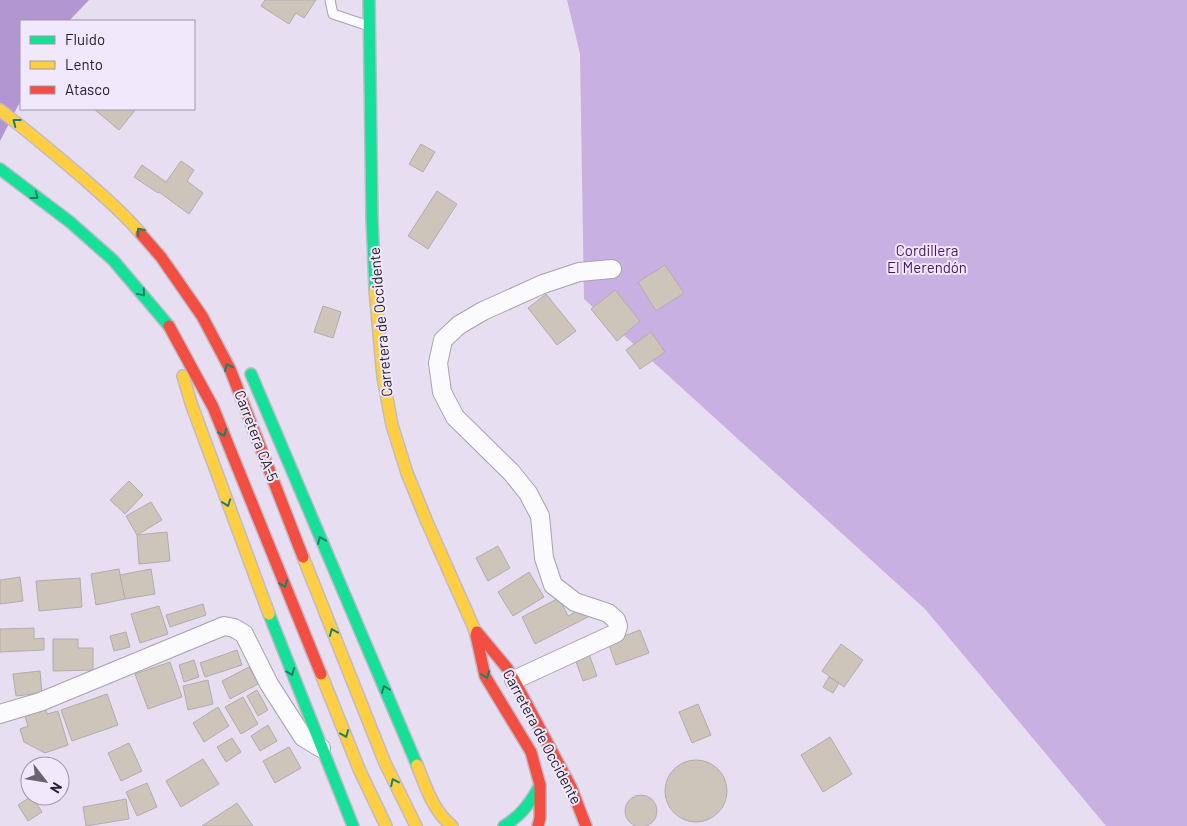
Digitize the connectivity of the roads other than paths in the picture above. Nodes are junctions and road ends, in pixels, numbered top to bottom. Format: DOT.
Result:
graph roads {
  1 [pos="330,0"];
  2 [pos="369,0"];
  3 [pos="369,26"];
  4 [pos="0,110"];
  5 [pos="0,169"];
  6 [pos="161,257"];
  7 [pos="612,269"];
  8 [pos="202,296"];
  9 [pos="168,324"];
  10 [pos="246,364"];
  11 [pos="474,628"];
  12 [pos="514,680"];
  13 [pos="0,714"];
  14 [pos="322,748"];
  15 [pos="540,785"];
  16 [pos="354,826"];
  17 [pos="386,826"];
  18 [pos="416,826"];
  19 [pos="452,826"];
  20 [pos="504,826"];
  21 [pos="538,826"];
  22 [pos="586,826"];
  1 -- 3 [label="lane"];
  2 -- 3 [label="main road, Carretera de Occidente"];
  3 -- 11 [label="main road, Carretera de Occidente"];
  6 -- 4 [label="main road, Carretera CA-5, one-way"];
  5 -- 9 [label="main road, Carretera CA-5, one-way"];
  6 -- 8 [label="main road"];
  18 -- 6 [label="main road, Carretera CA-5, one-way"];
  7 -- 12 [label="street"];
  9 -- 14 [label="main road, one-way"];
  9 -- 17 [label="main road, Carretera CA-5, one-way"];
  19 -- 10 [label="main road, one-way"];
  11 -- 12 [label="main road, Carretera de Occidente"];
  11 -- 15 [label="main road, Carretera de Occidente, one-way"];
  12 -- 22 [label="main road, Carretera de Occidente"];
  13 -- 14 [label="street"];
  14 -- 16 [label="main road"];
  15 -- 20 [label="main road"];
  15 -- 21 [label="main road, Carretera de Occidente"];
}
